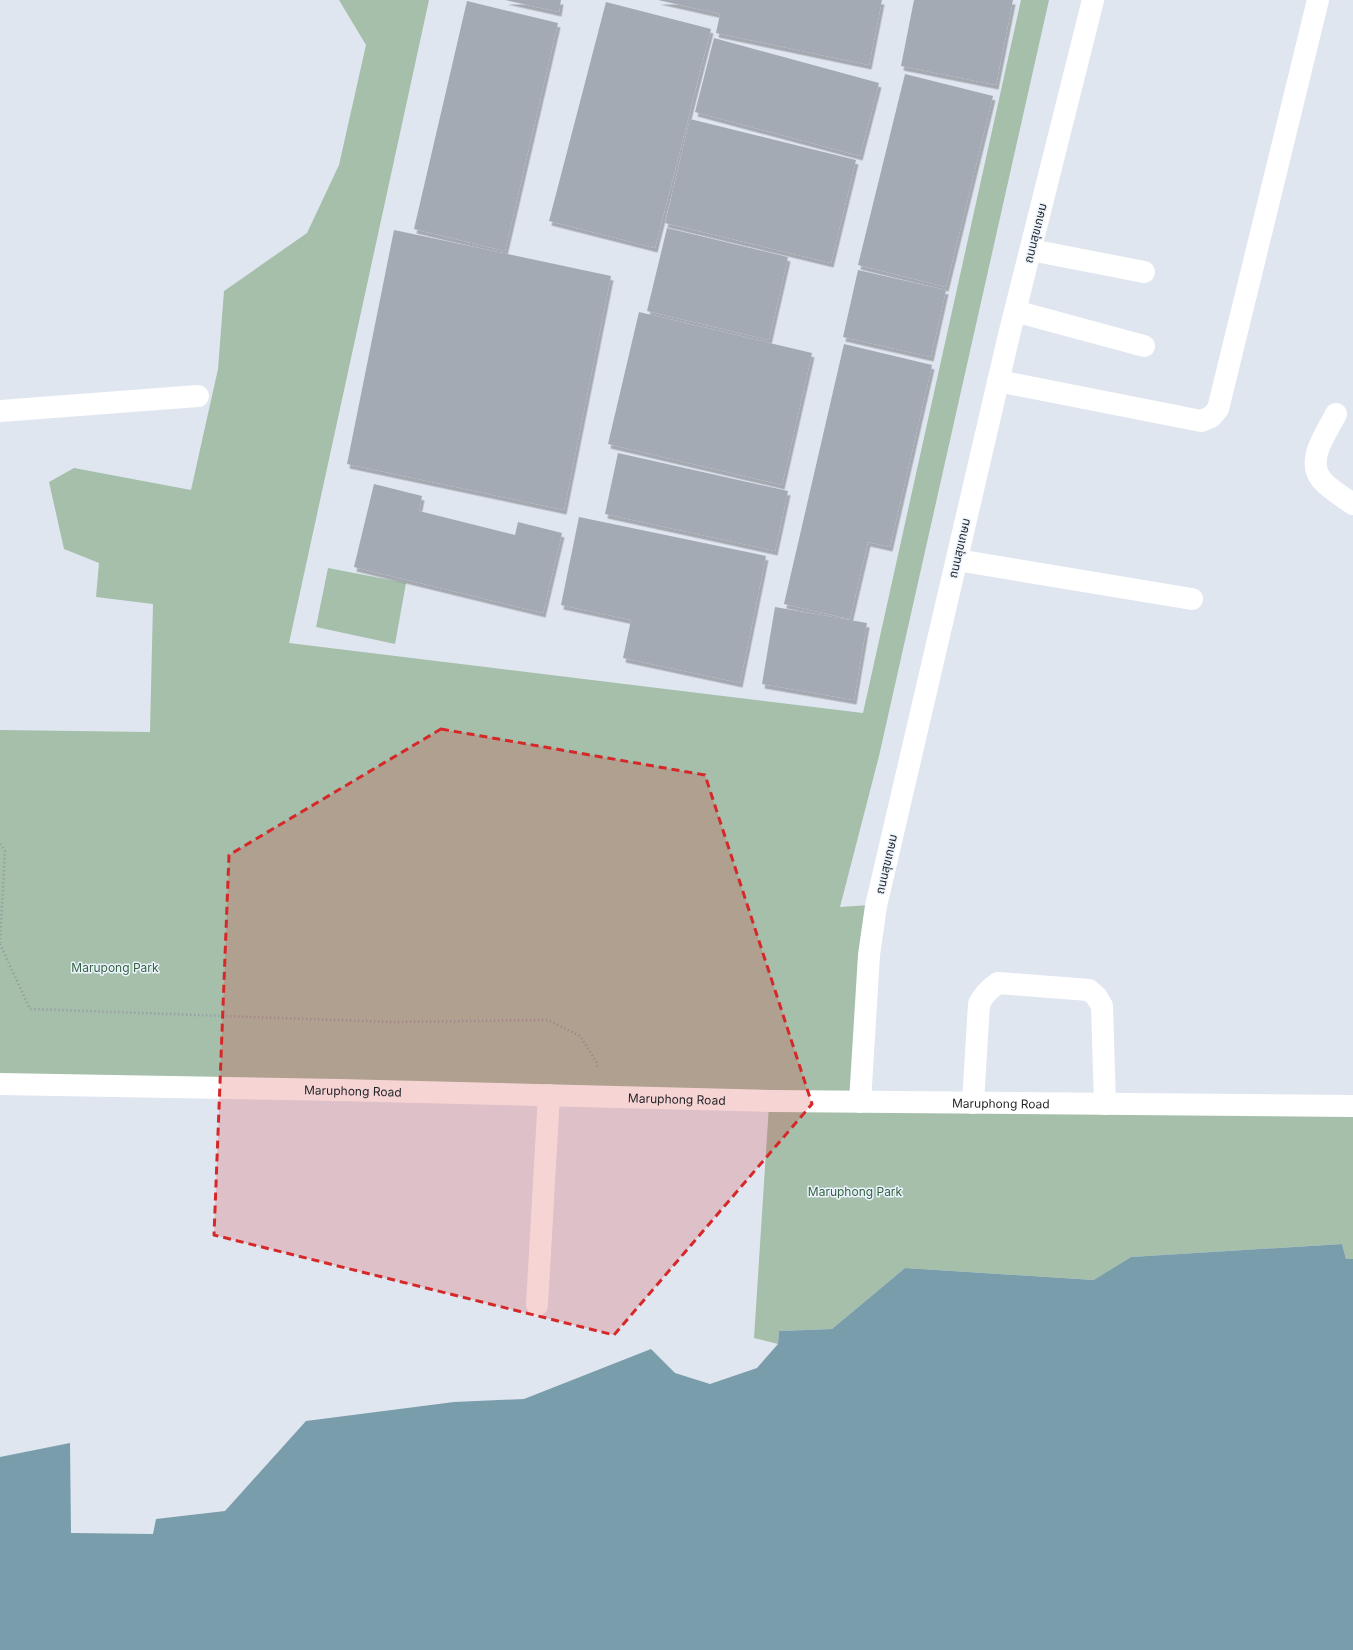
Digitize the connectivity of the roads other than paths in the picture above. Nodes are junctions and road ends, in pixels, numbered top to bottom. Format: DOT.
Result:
graph roads {
  1 [pos="1093,0"];
  2 [pos="1318,0"];
  3 [pos="1030,250"];
  4 [pos="1144,272"];
  5 [pos="1016,311"];
  6 [pos="1144,346"];
  7 [pos="998,381"];
  8 [pos="198,396"];
  9 [pos="0,411"];
  10 [pos="1336,414"];
  11 [pos="1353,504"];
  12 [pos="957,560"];
  13 [pos="1192,599"];
  14 [pos="0,1084"];
  15 [pos="549,1095"];
  16 [pos="860,1102"];
  17 [pos="973,1103"];
  18 [pos="1105,1104"];
  19 [pos="1353,1106"];
  20 [pos="537,1305"];
  1 -- 3 [label="street, ถนนสุขเกษม"];
  2 -- 7 [label="street"];
  3 -- 4 [label="street"];
  3 -- 5 [label="street, ถนนสุขเกษม"];
  5 -- 6 [label="street"];
  5 -- 7 [label="street, ถนนสุขเกษม"];
  7 -- 12 [label="street, ถนนสุขเกษม"];
  8 -- 9 [label="street"];
  10 -- 11 [label="street"];
  12 -- 13 [label="street"];
  12 -- 16 [label="street, ถนนสุขเกษม"];
  14 -- 15 [label="street, Maruphong Road"];
  15 -- 16 [label="street, Maruphong Road"];
  15 -- 20 [label="street"];
  16 -- 17 [label="street, Maruphong Road"];
  17 -- 18 [label="street, Maruphong Road"];
  17 -- 18 [label="street"];
  18 -- 19 [label="street, Maruphong Road"];
}
